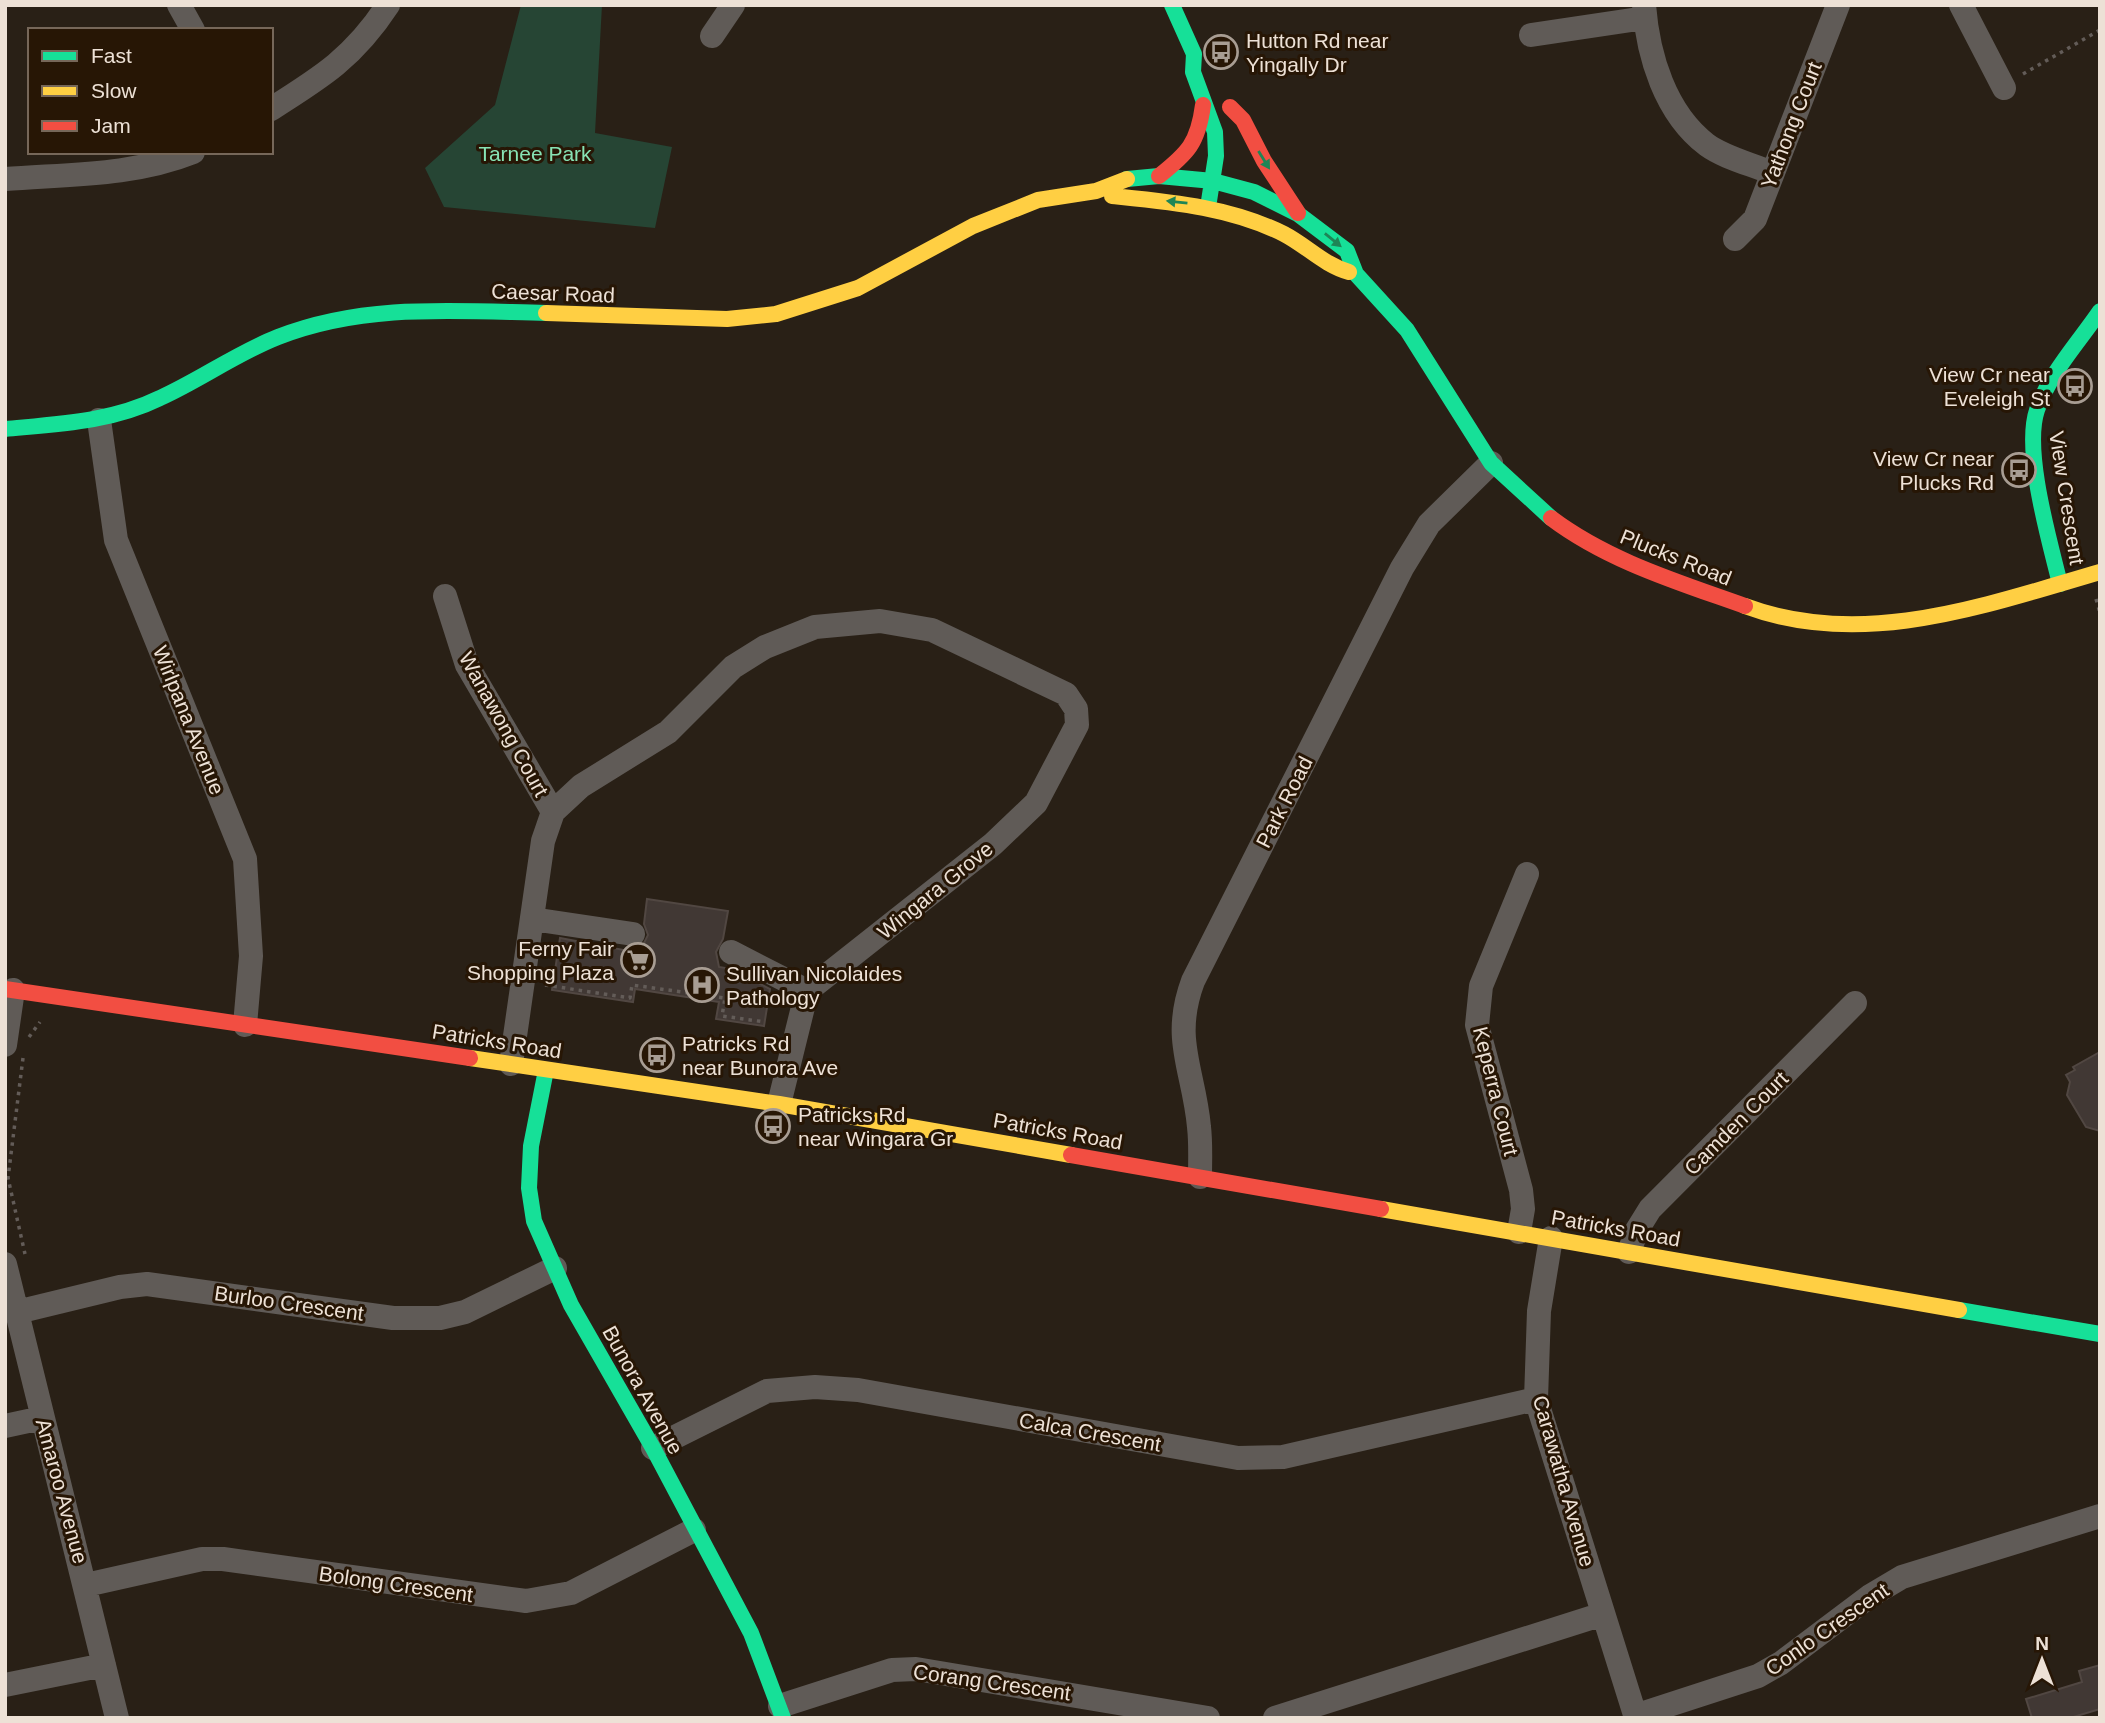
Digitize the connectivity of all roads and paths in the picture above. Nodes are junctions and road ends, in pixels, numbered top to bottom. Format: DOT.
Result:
graph roads {
  1 [pos="179,5"];
  2 [pos="388,5"];
  3 [pos="733,5"];
  4 [pos="1172,5"];
  5 [pos="1838,5"];
  6 [pos="1961,5"];
  7 [pos="1645,12"];
  8 [pos="192,28"];
  9 [pos="2100,30"];
  10 [pos="1531,35"];
  11 [pos="712,36"];
  12 [pos="1194,54"];
  13 [pos="1214,65"];
  14 [pos="2004,88"];
  15 [pos="1204,97"];
  16 [pos="273,108"];
  17 [pos="1235,139"];
  18 [pos="187,154"];
  19 [pos="1234,165"];
  20 [pos="1772,173"];
  21 [pos="1159,176"];
  22 [pos="5,179"];
  23 [pos="1213,181"];
  24 [pos="1231,184"];
  25 [pos="1096,191"];
  26 [pos="1207,207"];
  27 [pos="1225,212"];
  28 [pos="1298,214"];
  29 [pos="1735,239"];
  30 [pos="1356,274"];
  31 [pos="2100,311"];
  32 [pos="100,420"];
  33 [pos="5,429"];
  34 [pos="1492,463"];
  35 [pos="2100,572"];
  36 [pos="2060,583"];
  37 [pos="445,596"];
  38 [pos="2096,599"];
  39 [pos="2100,613"];
  40 [pos="553,812"];
  41 [pos="1527,874"];
  42 [pos="532,919"];
  43 [pos="633,934"];
  44 [pos="731,952"];
  45 [pos="545,985"];
  46 [pos="9,990"];
  47 [pos="807,991"];
  48 [pos="1855,1003"];
  49 [pos="40,1022"];
  50 [pos="765,1022"];
  51 [pos="246,1025"];
  52 [pos="5,1045"];
  53 [pos="511,1065"];
  54 [pos="546,1070"];
  55 [pos="779,1104"];
  56 [pos="1200,1177"];
  57 [pos="1519,1232"];
  58 [pos="1551,1238"];
  59 [pos="1629,1252"];
  60 [pos="16,1261"];
  61 [pos="555,1268"];
  62 [pos="17,1312"];
  63 [pos="2100,1335"];
  64 [pos="1536,1399"];
  65 [pos="42,1418"];
  66 [pos="5,1426"];
  67 [pos="653,1448"];
  68 [pos="2100,1516"];
  69 [pos="694,1530"];
  70 [pos="86,1585"];
  71 [pos="1603,1614"];
  72 [pos="104,1665"];
  73 [pos="5,1685"];
  74 [pos="781,1712"];
  75 [pos="1635,1717"];
  76 [pos="117,1718"];
  77 [pos="1208,1718"];
  78 [pos="1275,1718"];
  1 -- 8 [label="street"];
  2 -- 16 [label="street"];
  3 -- 11 [label="street"];
  4 -- 12 [label="street"];
  5 -- 20 [label="street, Yathong Court"];
  6 -- 14 [label="street"];
  7 -- 10 [label="street"];
  7 -- 20 [label="street"];
  9 -- 14 [label="path"];
  12 -- 13 [label="street"];
  12 -- 15 [label="street"];
  15 -- 21 [label="street"];
  15 -- 23 [label="street"];
  17 -- 28 [label="street, one-way"];
  18 -- 22 [label="street"];
  19 -- 24 [label="street"];
  20 -- 29 [label="street, Yathong Court"];
  21 -- 23 [label="street, Caesar Road"];
  21 -- 25 [label="street, Caesar Road"];
  23 -- 24 [label="street, Plucks Road"];
  23 -- 26 [label="street"];
  24 -- 27 [label="street"];
  24 -- 28 [label="street, Plucks Road"];
  26 -- 25 [label="street, Caesar Road, one-way"];
  25 -- 32 [label="street, Caesar Road"];
  26 -- 27 [label="street, Plucks Road"];
  27 -- 30 [label="street, Plucks Road"];
  28 -- 30 [label="street, Plucks Road, one-way"];
  30 -- 34 [label="street, Plucks Road"];
  31 -- 36 [label="street, View Crescent"];
  32 -- 33 [label="street, Caesar Road"];
  32 -- 51 [label="street, Wirlpana Avenue"];
  34 -- 36 [label="street, Plucks Road"];
  34 -- 56 [label="street, Park Road"];
  35 -- 36 [label="street, Plucks Road"];
  37 -- 40 [label="street, Wanawong Court"];
  38 -- 39 [label="path"];
  40 -- 42 [label="street"];
  40 -- 47 [label="street, Wingara Grove"];
  41 -- 57 [label="street, Keperra Court"];
  42 -- 43 [label="street"];
  42 -- 53 [label="street"];
  44 -- 47 [label="street"];
  45 -- 50 [label="path"];
  46 -- 51 [label="street, Patricks Road"];
  46 -- 52 [label="street"];
  47 -- 55 [label="street"];
  48 -- 59 [label="street, Camden Court"];
  49 -- 60 [label="path"];
  51 -- 53 [label="street, Patricks Road"];
  53 -- 54 [label="street, Patricks Road"];
  54 -- 55 [label="street, Patricks Road"];
  54 -- 61 [label="street, Bunora Avenue"];
  55 -- 56 [label="street, Patricks Road"];
  56 -- 57 [label="street, Patricks Road"];
  57 -- 58 [label="street, Patricks Road"];
  58 -- 59 [label="street, Patricks Road"];
  58 -- 64 [label="street, Carawatha Avenue"];
  59 -- 63 [label="street, Patricks Road"];
  60 -- 62 [label="street, Amaroo Avenue"];
  61 -- 62 [label="street, Burloo Crescent"];
  61 -- 67 [label="street, Bunora Avenue"];
  62 -- 65 [label="street, Amaroo Avenue"];
  64 -- 67 [label="street, Calca Crescent"];
  64 -- 71 [label="street, Carawatha Avenue"];
  65 -- 66 [label="street"];
  65 -- 70 [label="street, Amaroo Avenue"];
  67 -- 69 [label="street, Bunora Avenue"];
  68 -- 75 [label="street, Conlo Crescent"];
  69 -- 70 [label="street, Bolong Crescent"];
  69 -- 74 [label="street, Bunora Avenue"];
  70 -- 72 [label="street, Amaroo Avenue"];
  71 -- 75 [label="street, Carawatha Avenue"];
  71 -- 78 [label="street"];
  72 -- 73 [label="street"];
  72 -- 76 [label="street, Amaroo Avenue"];
  74 -- 77 [label="street, Corang Crescent"];
}
